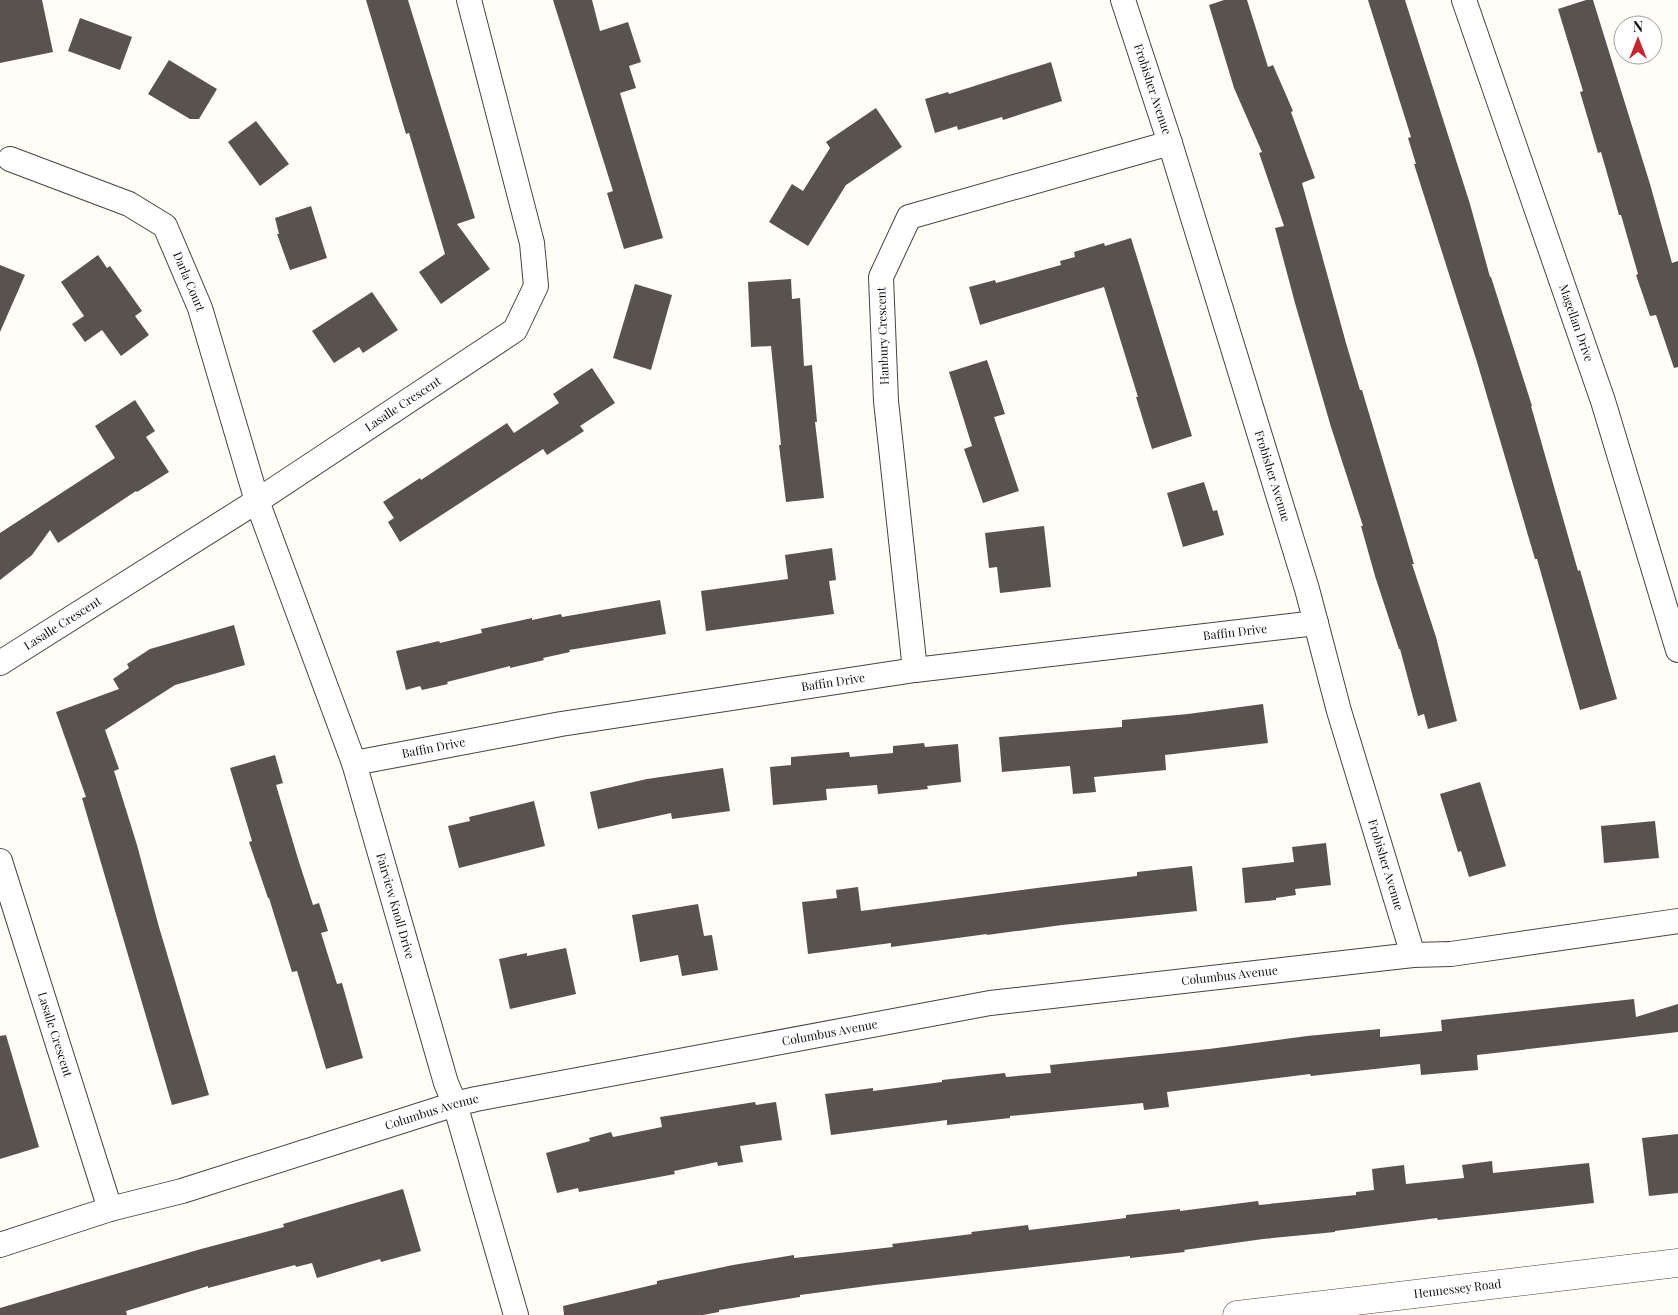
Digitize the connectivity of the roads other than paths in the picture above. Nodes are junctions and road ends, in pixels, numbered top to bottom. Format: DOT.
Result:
graph roads {
  1 [pos="469,0"];
  2 [pos="1124,0"];
  3 [pos="1464,0"];
  4 [pos="1170,143"];
  5 [pos="10,159"];
  6 [pos="258,501"];
  7 [pos="1316,623"];
  8 [pos="1678,650"];
  9 [pos="0,663"];
  10 [pos="915,670"];
  11 [pos="354,763"];
  12 [pos="0,861"];
  13 [pos="1678,921"];
  14 [pos="1413,955"];
  15 [pos="455,1104"];
  16 [pos="110,1209"];
  17 [pos="0,1245"];
  18 [pos="1678,1263"];
  19 [pos="516,1315"];
  20 [pos="1237,1315"];
  1 -- 6 [label="street, Lasalle Crescent"];
  2 -- 4 [label="street, Frobisher Avenue"];
  3 -- 8 [label="street, Magellan Drive"];
  4 -- 7 [label="street, Frobisher Avenue"];
  4 -- 10 [label="street, Hanbury Crescent"];
  5 -- 6 [label="street, Darla Court"];
  6 -- 9 [label="street, Lasalle Crescent"];
  6 -- 11 [label="street, Fairview Knoll Drive"];
  7 -- 10 [label="street, Baffin Drive"];
  7 -- 14 [label="street, Frobisher Avenue"];
  10 -- 11 [label="street, Baffin Drive"];
  11 -- 15 [label="street, Fairview Knoll Drive"];
  12 -- 16 [label="street, Lasalle Crescent"];
  13 -- 14 [label="street, Columbus Avenue"];
  14 -- 15 [label="street, Columbus Avenue"];
  15 -- 16 [label="street, Columbus Avenue"];
  15 -- 19 [label="street, Fairview Knoll Drive"];
  16 -- 17 [label="street, Columbus Avenue"];
  18 -- 20 [label="street, Hennessey Road"];
}
